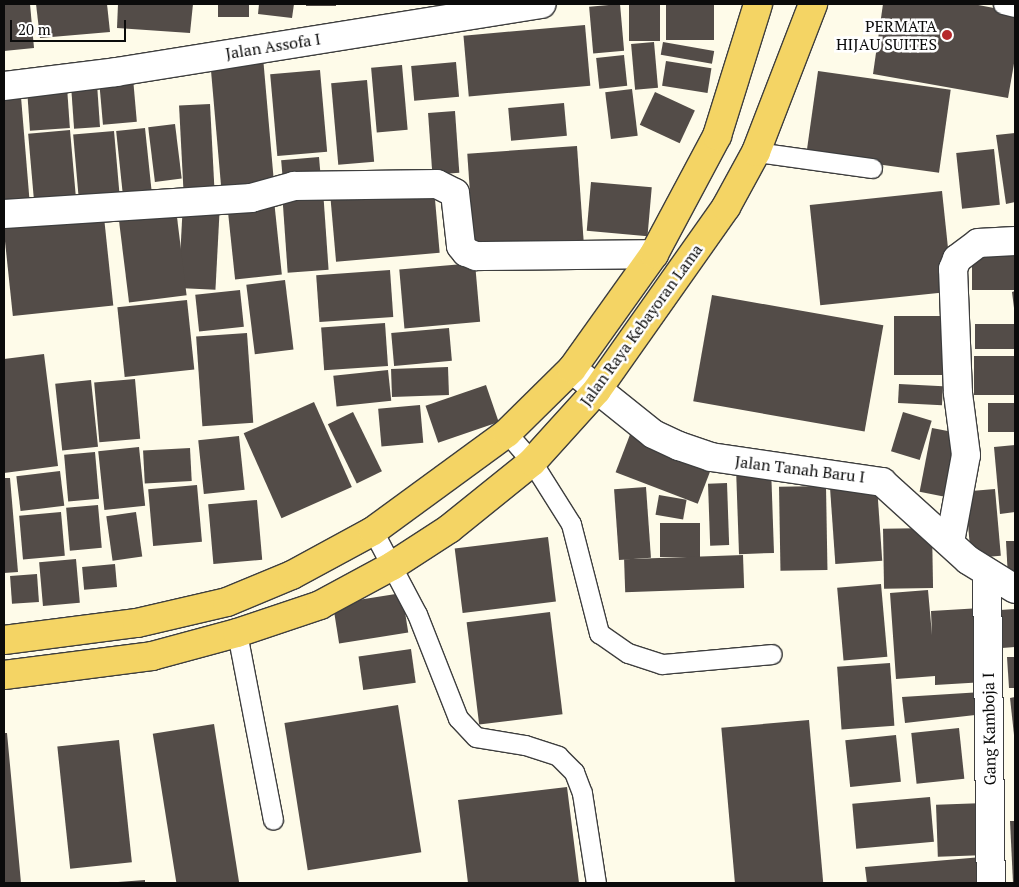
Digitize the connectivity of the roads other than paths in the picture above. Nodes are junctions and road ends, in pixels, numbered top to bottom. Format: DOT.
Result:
graph roads {
  1 [pos="542,4"];
  2 [pos="758,4"];
  3 [pos="813,4"];
  4 [pos="1003,4"];
  5 [pos="1015,7"];
  6 [pos="4,86"];
  7 [pos="756,152"];
  8 [pos="872,168"];
  9 [pos="4,214"];
  10 [pos="1015,241"];
  11 [pos="654,254"];
  12 [pos="572,369"];
  13 [pos="597,390"];
  14 [pos="507,433"];
  15 [pos="532,462"];
  16 [pos="373,530"];
  17 [pos="950,542"];
  18 [pos="392,566"];
  19 [pos="987,574"];
  20 [pos="1015,589"];
  21 [pos="237,633"];
  22 [pos="4,640"];
  23 [pos="772,654"];
  24 [pos="4,674"];
  25 [pos="273,820"];
  26 [pos="596,883"];
  27 [pos="991,883"];
  1 -- 6 [label="street, Jalan Assofa I"];
  2 -- 11 [label="main road, Jalan Raya Kebayoran Lama"];
  3 -- 7 [label="main road, Jalan Raya Kebayoran Lama"];
  4 -- 5 [label="lane"];
  7 -- 8 [label="lane"];
  7 -- 13 [label="main road, Jalan Raya Kebayoran Lama"];
  9 -- 11 [label="street"];
  10 -- 17 [label="street"];
  11 -- 12 [label="main road, Jalan Raya Kebayoran Lama"];
  12 -- 13 [label="street, Jalan Tanah Baru I"];
  12 -- 14 [label="main road, Jalan Raya Kebayoran Lama"];
  13 -- 15 [label="main road, Jalan Raya Kebayoran Lama"];
  13 -- 17 [label="street, Jalan Tanah Baru I"];
  14 -- 15 [label="lane"];
  14 -- 16 [label="main road, Jalan Raya Kebayoran Lama"];
  15 -- 18 [label="main road, Jalan Raya Kebayoran Lama"];
  15 -- 23 [label="lane"];
  16 -- 18 [label="lane"];
  16 -- 22 [label="main road, Jalan Raya Kebayoran Lama"];
  17 -- 19 [label="street, Jalan Tanah Baru I"];
  18 -- 21 [label="main road, Jalan Raya Kebayoran Lama"];
  18 -- 26 [label="lane"];
  19 -- 20 [label="street, Jalan Tanah Baru I"];
  19 -- 27 [label="street, Gang Kamboja I"];
  21 -- 24 [label="main road, Jalan Raya Kebayoran Lama"];
  21 -- 25 [label="lane"];
}
